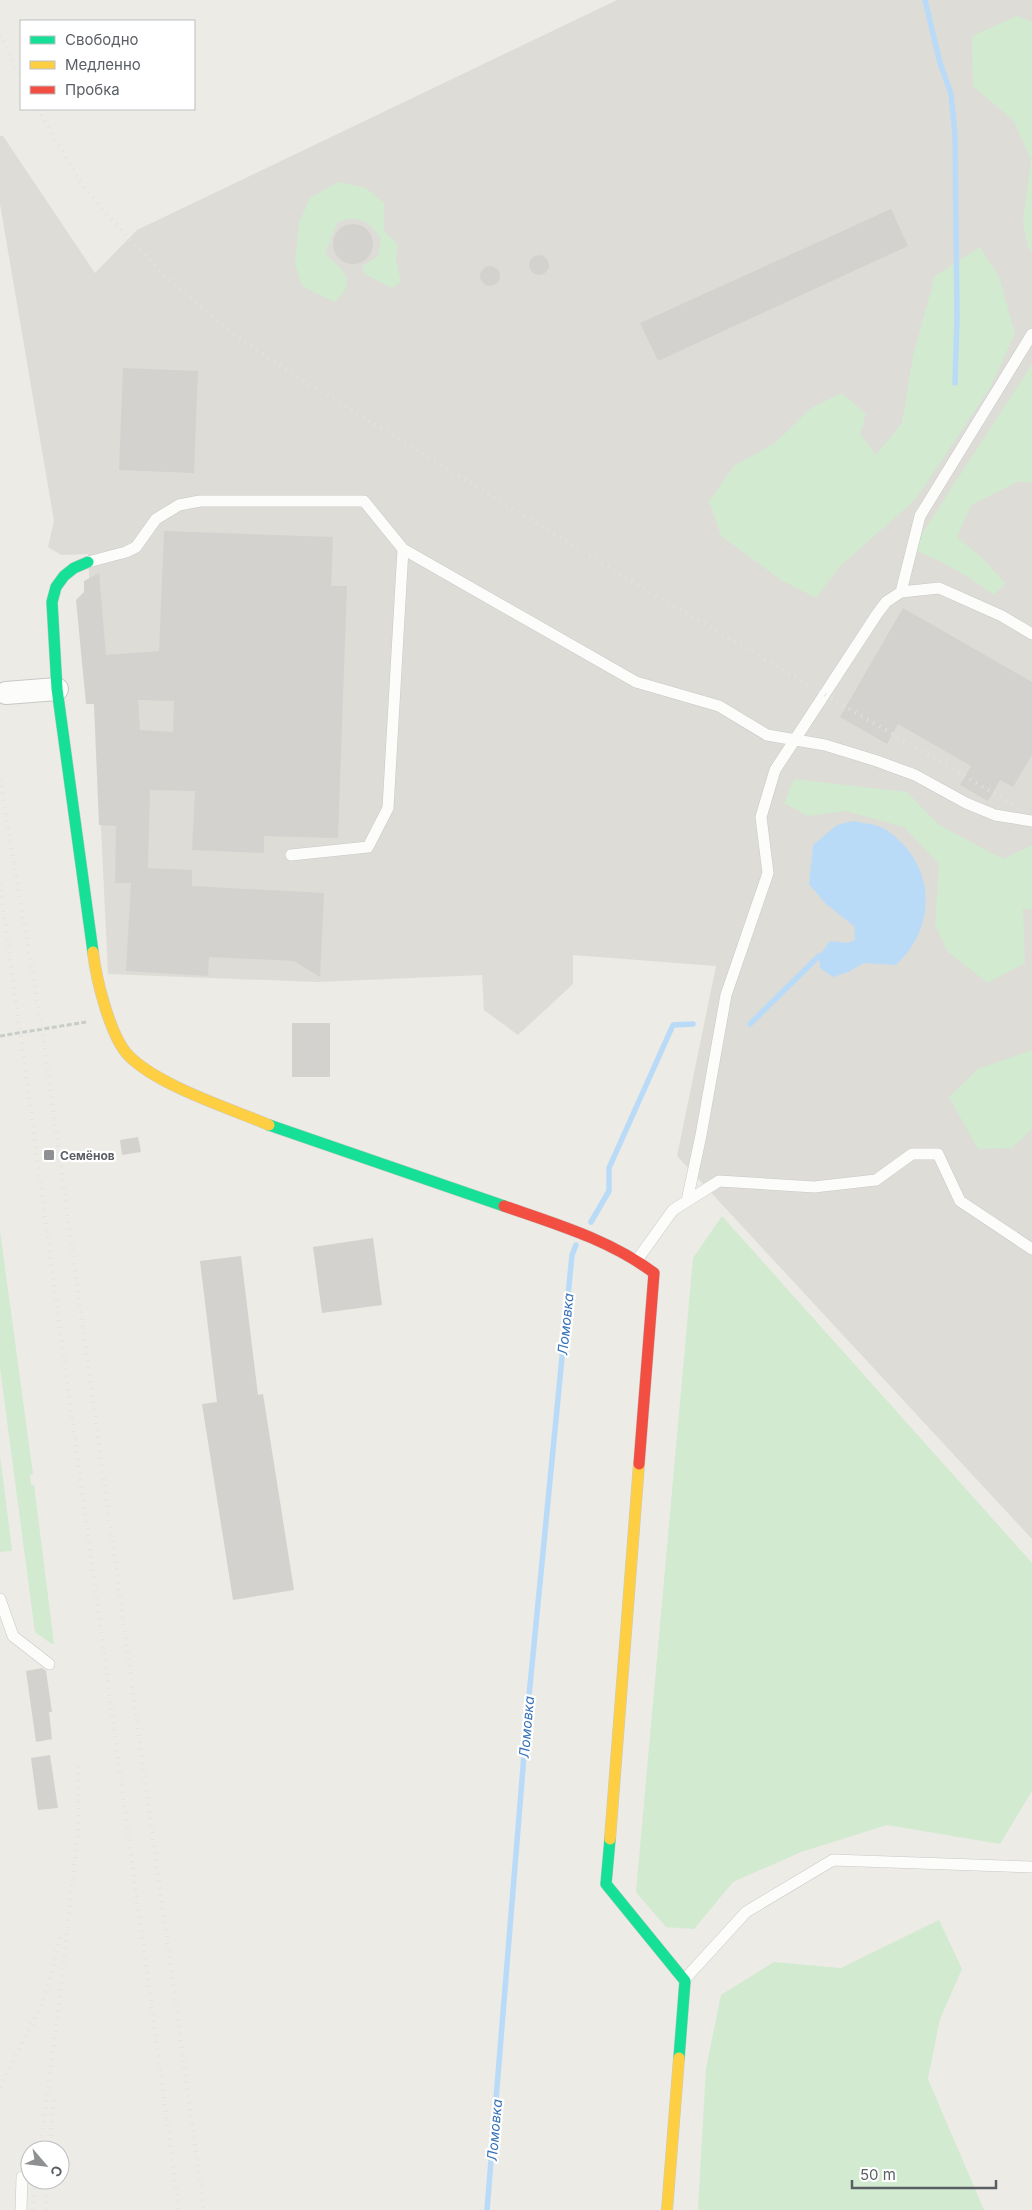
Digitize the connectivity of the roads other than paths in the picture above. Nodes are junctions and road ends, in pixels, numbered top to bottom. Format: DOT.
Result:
graph roads {
  1 [pos="1032,334"];
  2 [pos="404,549"];
  3 [pos="88,562"];
  4 [pos="901,592"];
  5 [pos="1032,634"];
  6 [pos="57,689"];
  7 [pos="6,693"];
  8 [pos="796,738"];
  9 [pos="1032,821"];
  10 [pos="291,855"];
  11 [pos="687,1201"];
  12 [pos="1032,1249"];
  13 [pos="637,1260"];
  14 [pos="0,1600"];
  15 [pos="48,1664"];
  16 [pos="1032,1867"];
  17 [pos="684,1980"];
  18 [pos="22,2190"];
  19 [pos="21,2210"];
  20 [pos="667,2210"];
  1 -- 4 [label="lane"];
  2 -- 3 [label="lane"];
  2 -- 8 [label="lane"];
  2 -- 10 [label="lane"];
  3 -- 6 [label="street"];
  4 -- 5 [label="lane"];
  4 -- 8 [label="lane"];
  6 -- 7 [label="street"];
  6 -- 13 [label="street"];
  8 -- 9 [label="lane"];
  8 -- 11 [label="lane"];
  11 -- 12 [label="lane"];
  11 -- 13 [label="lane"];
  13 -- 17 [label="street"];
  14 -- 15 [label="lane"];
  16 -- 17 [label="lane"];
  17 -- 20 [label="street"];
  18 -- 19 [label="lane"];
}
